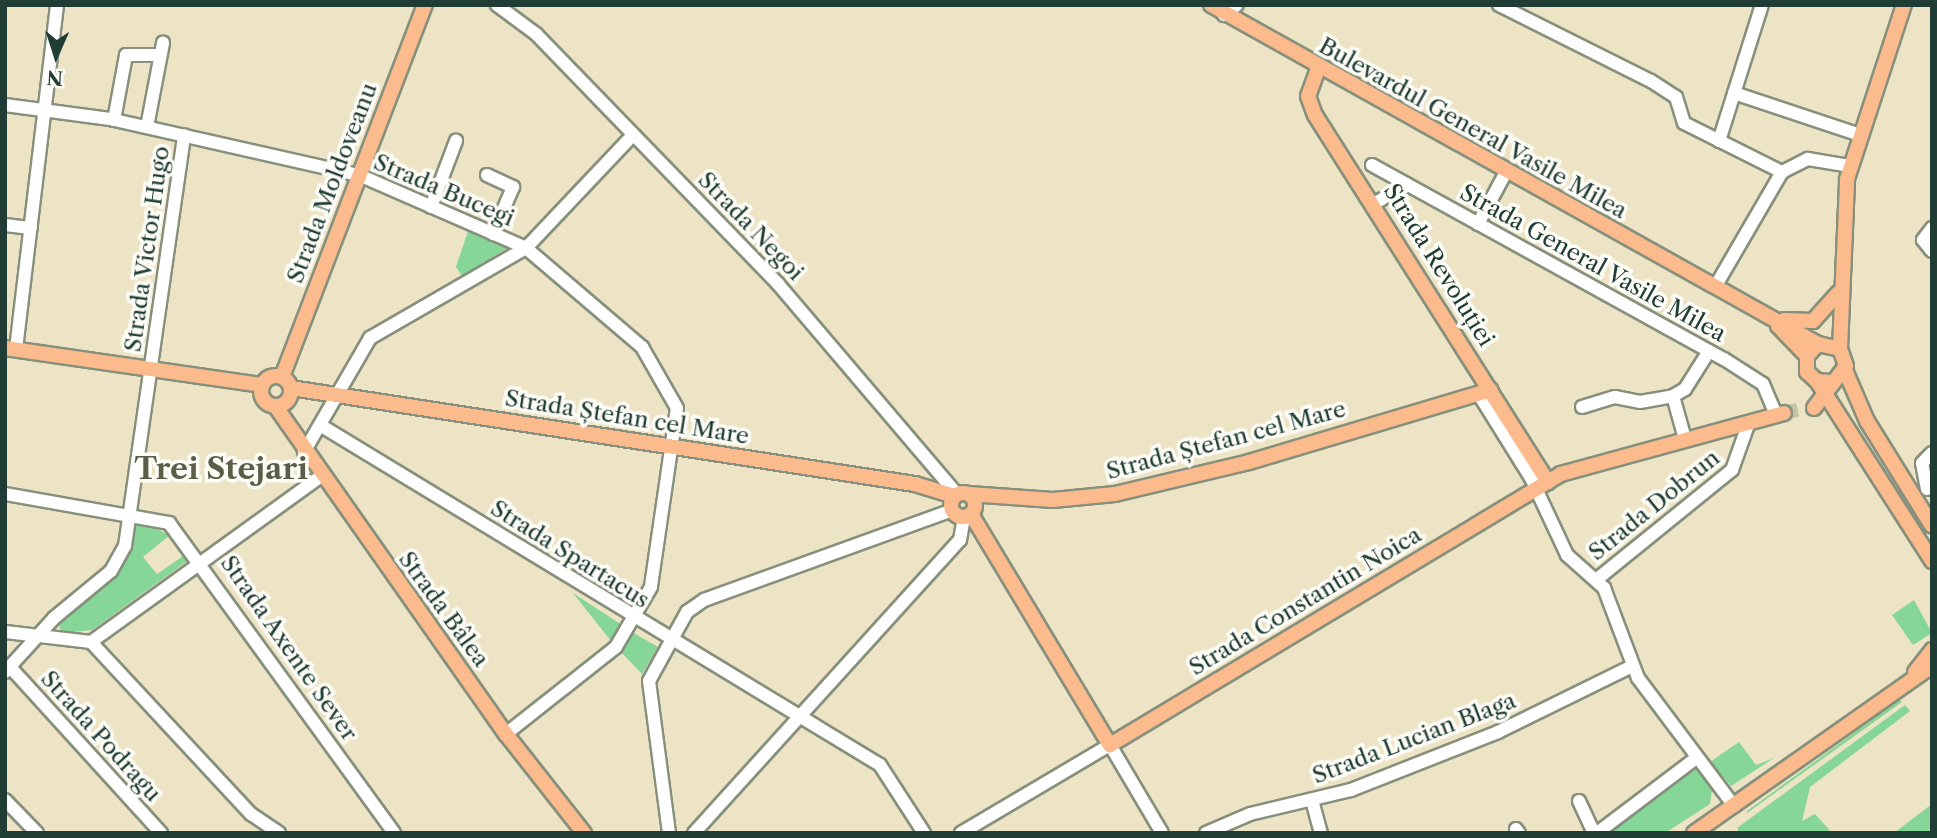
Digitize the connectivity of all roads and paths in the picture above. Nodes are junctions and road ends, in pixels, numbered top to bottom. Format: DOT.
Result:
graph roads {
  1 [pos="57,5"];
  2 [pos="425,5"];
  3 [pos="497,5"];
  4 [pos="1211,5"];
  5 [pos="1237,5"];
  6 [pos="1499,5"];
  7 [pos="1762,5"];
  8 [pos="1904,5"];
  9 [pos="1224,15"];
  10 [pos="1318,69"];
  11 [pos="1734,93"];
  12 [pos="5,105"];
  13 [pos="46,110"];
  14 [pos="114,120"];
  15 [pos="147,127"];
  16 [pos="184,135"];
  17 [pos="633,135"];
  18 [pos="1860,135"];
  19 [pos="456,141"];
  20 [pos="1719,141"];
  21 [pos="1372,165"];
  22 [pos="1850,166"];
  23 [pos="1506,172"];
  24 [pos="1782,172"];
  25 [pos="359,175"];
  26 [pos="487,175"];
  27 [pos="1406,184"];
  28 [pos="1374,204"];
  29 [pos="431,207"];
  30 [pos="1478,224"];
  31 [pos="5,225"];
  32 [pos="31,228"];
  33 [pos="1932,228"];
  34 [pos="493,234"];
  35 [pos="526,248"];
  36 [pos="1932,251"];
  37 [pos="1715,287"];
  38 [pos="1838,297"];
  39 [pos="1767,316"];
  40 [pos="1821,344"];
  41 [pos="10,349"];
  42 [pos="1840,349"];
  43 [pos="1709,351"];
  44 [pos="1807,356"];
  45 [pos="152,369"];
  46 [pos="1845,370"];
  47 [pos="1814,380"];
  48 [pos="287,383"];
  49 [pos="262,385"];
  50 [pos="1829,388"];
  51 [pos="1484,391"];
  52 [pos="337,395"];
  53 [pos="1673,396"];
  54 [pos="276,407"];
  55 [pos="1582,407"];
  56 [pos="1808,409"];
  57 [pos="1780,414"];
  58 [pos="1840,416"];
  59 [pos="1749,422"];
  60 [pos="320,425"];
  61 [pos="1685,439"];
  62 [pos="672,447"];
  63 [pos="304,452"];
  64 [pos="1932,453"];
  65 [pos="321,476"];
  66 [pos="1548,482"];
  67 [pos="1929,488"];
  68 [pos="1535,489"];
  69 [pos="5,494"];
  70 [pos="1914,499"];
  71 [pos="962,504"];
  72 [pos="131,512"];
  73 [pos="1932,526"];
  74 [pos="987,539"];
  75 [pos="960,540"];
  76 [pos="200,559"];
  77 [pos="1932,561"];
  78 [pos="1596,579"];
  79 [pos="634,618"];
  80 [pos="5,632"];
  81 [pos="39,637"];
  82 [pos="670,640"];
  83 [pos="91,642"];
  84 [pos="1932,650"];
  85 [pos="1632,666"];
  86 [pos="1931,667"];
  87 [pos="8,670"];
  88 [pos="1912,676"];
  89 [pos="799,718"];
  90 [pos="506,734"];
  91 [pos="1110,745"];
  92 [pos="1696,758"];
  93 [pos="5,800"];
  94 [pos="1312,800"];
  95 [pos="1579,801"];
  96 [pos="1734,806"];
  97 [pos="37,833"];
  98 [pos="161,833"];
  99 [pos="279,833"];
  100 [pos="394,833"];
  101 [pos="584,833"];
  102 [pos="668,833"];
  103 [pos="694,833"];
  104 [pos="924,833"];
  105 [pos="961,833"];
  106 [pos="1163,833"];
  107 [pos="1206,833"];
  108 [pos="1321,833"];
  109 [pos="1596,833"];
  110 [pos="1694,833"];
  1 -- 13 [label="street"];
  2 -- 25 [label="main road, Strada Moldoveanu"];
  3 -- 17 [label="street, Strada Negoi"];
  4 -- 9 [label="main road, Bulevardul General Vasile Milea"];
  5 -- 9 [label="street"];
  6 -- 20 [label="street"];
  7 -- 11 [label="street"];
  8 -- 18 [label="main road"];
  9 -- 10 [label="main road, Bulevardul General Vasile Milea"];
  10 -- 23 [label="main road, Bulevardul General Vasile Milea"];
  10 -- 28 [label="main road, Strada Revoluției"];
  11 -- 18 [label="street"];
  11 -- 20 [label="street"];
  12 -- 13 [label="street, Strada Bucegi"];
  13 -- 14 [label="street, Strada Bucegi"];
  13 -- 32 [label="street"];
  14 -- 15 [label="street, Strada Bucegi"];
  14 -- 15 [label="street"];
  15 -- 16 [label="street, Strada Bucegi"];
  16 -- 25 [label="street, Strada Bucegi"];
  16 -- 45 [label="street, Strada Victor Hugo"];
  17 -- 35 [label="street"];
  17 -- 71 [label="street, Strada Negoi"];
  18 -- 22 [label="main road"];
  19 -- 29 [label="street"];
  20 -- 24 [label="street"];
  21 -- 27 [label="street, Strada General Vasile Milea"];
  22 -- 24 [label="street"];
  22 -- 38 [label="main road"];
  23 -- 30 [label="street"];
  23 -- 37 [label="main road, Bulevardul General Vasile Milea"];
  24 -- 37 [label="street"];
  25 -- 29 [label="street, Strada Bucegi"];
  25 -- 48 [label="main road, Strada Moldoveanu"];
  26 -- 34 [label="street"];
  27 -- 28 [label="street"];
  27 -- 30 [label="street, Strada General Vasile Milea"];
  28 -- 51 [label="main road, Strada Revoluției"];
  29 -- 34 [label="street, Strada Bucegi"];
  30 -- 43 [label="street, Strada General Vasile Milea"];
  31 -- 32 [label="street"];
  32 -- 41 [label="street"];
  33 -- 36 [label="street"];
  34 -- 35 [label="street, Strada Bucegi"];
  35 -- 52 [label="street"];
  35 -- 62 [label="street, Strada Bucegi"];
  37 -- 39 [label="main road, Bulevardul General Vasile Milea"];
  38 -- 39 [label="main road"];
  38 -- 40 [label="main road"];
  38 -- 42 [label="main road"];
  39 -- 40 [label="main road, Bulevardul General Vasile Milea"];
  39 -- 44 [label="main road, Bulevardul General Vasile Milea"];
  40 -- 42 [label="main road"];
  40 -- 44 [label="main road"];
  41 -- 45 [label="main road"];
  42 -- 46 [label="main road"];
  43 -- 53 [label="street"];
  43 -- 57 [label="street, Strada General Vasile Milea"];
  44 -- 47 [label="main road"];
  45 -- 49 [label="main road"];
  45 -- 72 [label="street, Strada Victor Hugo"];
  46 -- 50 [label="main road"];
  46 -- 70 [label="main road"];
  47 -- 50 [label="main road"];
  47 -- 56 [label="main road"];
  48 -- 49 [label="main road"];
  48 -- 52 [label="main road, Strada Ștefan cel Mare"];
  48 -- 54 [label="main road, Strada Moldoveanu"];
  49 -- 54 [label="main road, Strada Bâlea"];
  50 -- 56 [label="main road"];
  50 -- 58 [label="main road"];
  51 -- 66 [label="main road, Strada Revoluției"];
  51 -- 68 [label="street, Strada Revoluției"];
  51 -- 71 [label="main road, Strada Ștefan cel Mare"];
  52 -- 60 [label="street"];
  52 -- 62 [label="main road, Strada Ștefan cel Mare"];
  53 -- 55 [label="street"];
  53 -- 61 [label="street"];
  54 -- 63 [label="main road, Strada Bâlea"];
  56 -- 58 [label="main road"];
  57 -- 59 [label="main road, Strada Constantin Noica"];
  58 -- 77 [label="main road"];
  59 -- 61 [label="main road, Strada Constantin Noica"];
  59 -- 78 [label="street, Strada Dobrun"];
  60 -- 63 [label="street"];
  60 -- 79 [label="street, Strada Spartacus"];
  61 -- 66 [label="main road, Strada Constantin Noica"];
  62 -- 71 [label="main road, Strada Ștefan cel Mare"];
  62 -- 79 [label="street, Strada Bucegi"];
  63 -- 65 [label="main road, Strada Bâlea"];
  64 -- 67 [label="street"];
  65 -- 76 [label="street"];
  65 -- 90 [label="main road, Strada Bâlea"];
  66 -- 68 [label="main road, Strada Constantin Noica"];
  67 -- 70 [label="street"];
  68 -- 78 [label="street, Strada Revoluției"];
  68 -- 91 [label="main road, Strada Constantin Noica"];
  69 -- 72 [label="street, Strada Axente Sever"];
  70 -- 73 [label="main road"];
  71 -- 74 [label="main road"];
  71 -- 75 [label="street"];
  71 -- 82 [label="street"];
  72 -- 76 [label="street, Strada Axente Sever"];
  72 -- 81 [label="street, Strada Victor Hugo"];
  74 -- 75 [label="street"];
  74 -- 91 [label="main road"];
  75 -- 89 [label="street"];
  76 -- 83 [label="street"];
  76 -- 100 [label="street, Strada Axente Sever"];
  78 -- 85 [label="street"];
  79 -- 82 [label="street, Strada Spartacus"];
  79 -- 90 [label="street, Strada Bucegi"];
  80 -- 81 [label="street"];
  81 -- 83 [label="street"];
  81 -- 87 [label="street, Strada Victor Hugo"];
  82 -- 89 [label="street, Strada Spartacus"];
  82 -- 102 [label="street"];
  83 -- 99 [label="street"];
  84 -- 88 [label="main road"];
  85 -- 92 [label="street"];
  85 -- 94 [label="street, Strada Lucian Blaga"];
  86 -- 88 [label="main road"];
  87 -- 98 [label="street, Strada Podragu"];
  88 -- 96 [label="main road"];
  89 -- 103 [label="street"];
  89 -- 104 [label="street, Strada Spartacus"];
  90 -- 101 [label="main road, Strada Bâlea"];
  91 -- 105 [label="street, Strada Constantin Noica"];
  91 -- 106 [label="street"];
  92 -- 96 [label="street"];
  92 -- 109 [label="street"];
  93 -- 97 [label="street"];
  94 -- 107 [label="street, Strada Lucian Blaga"];
  94 -- 108 [label="street"];
  95 -- 109 [label="street"];
  96 -- 110 [label="main road"];
}
